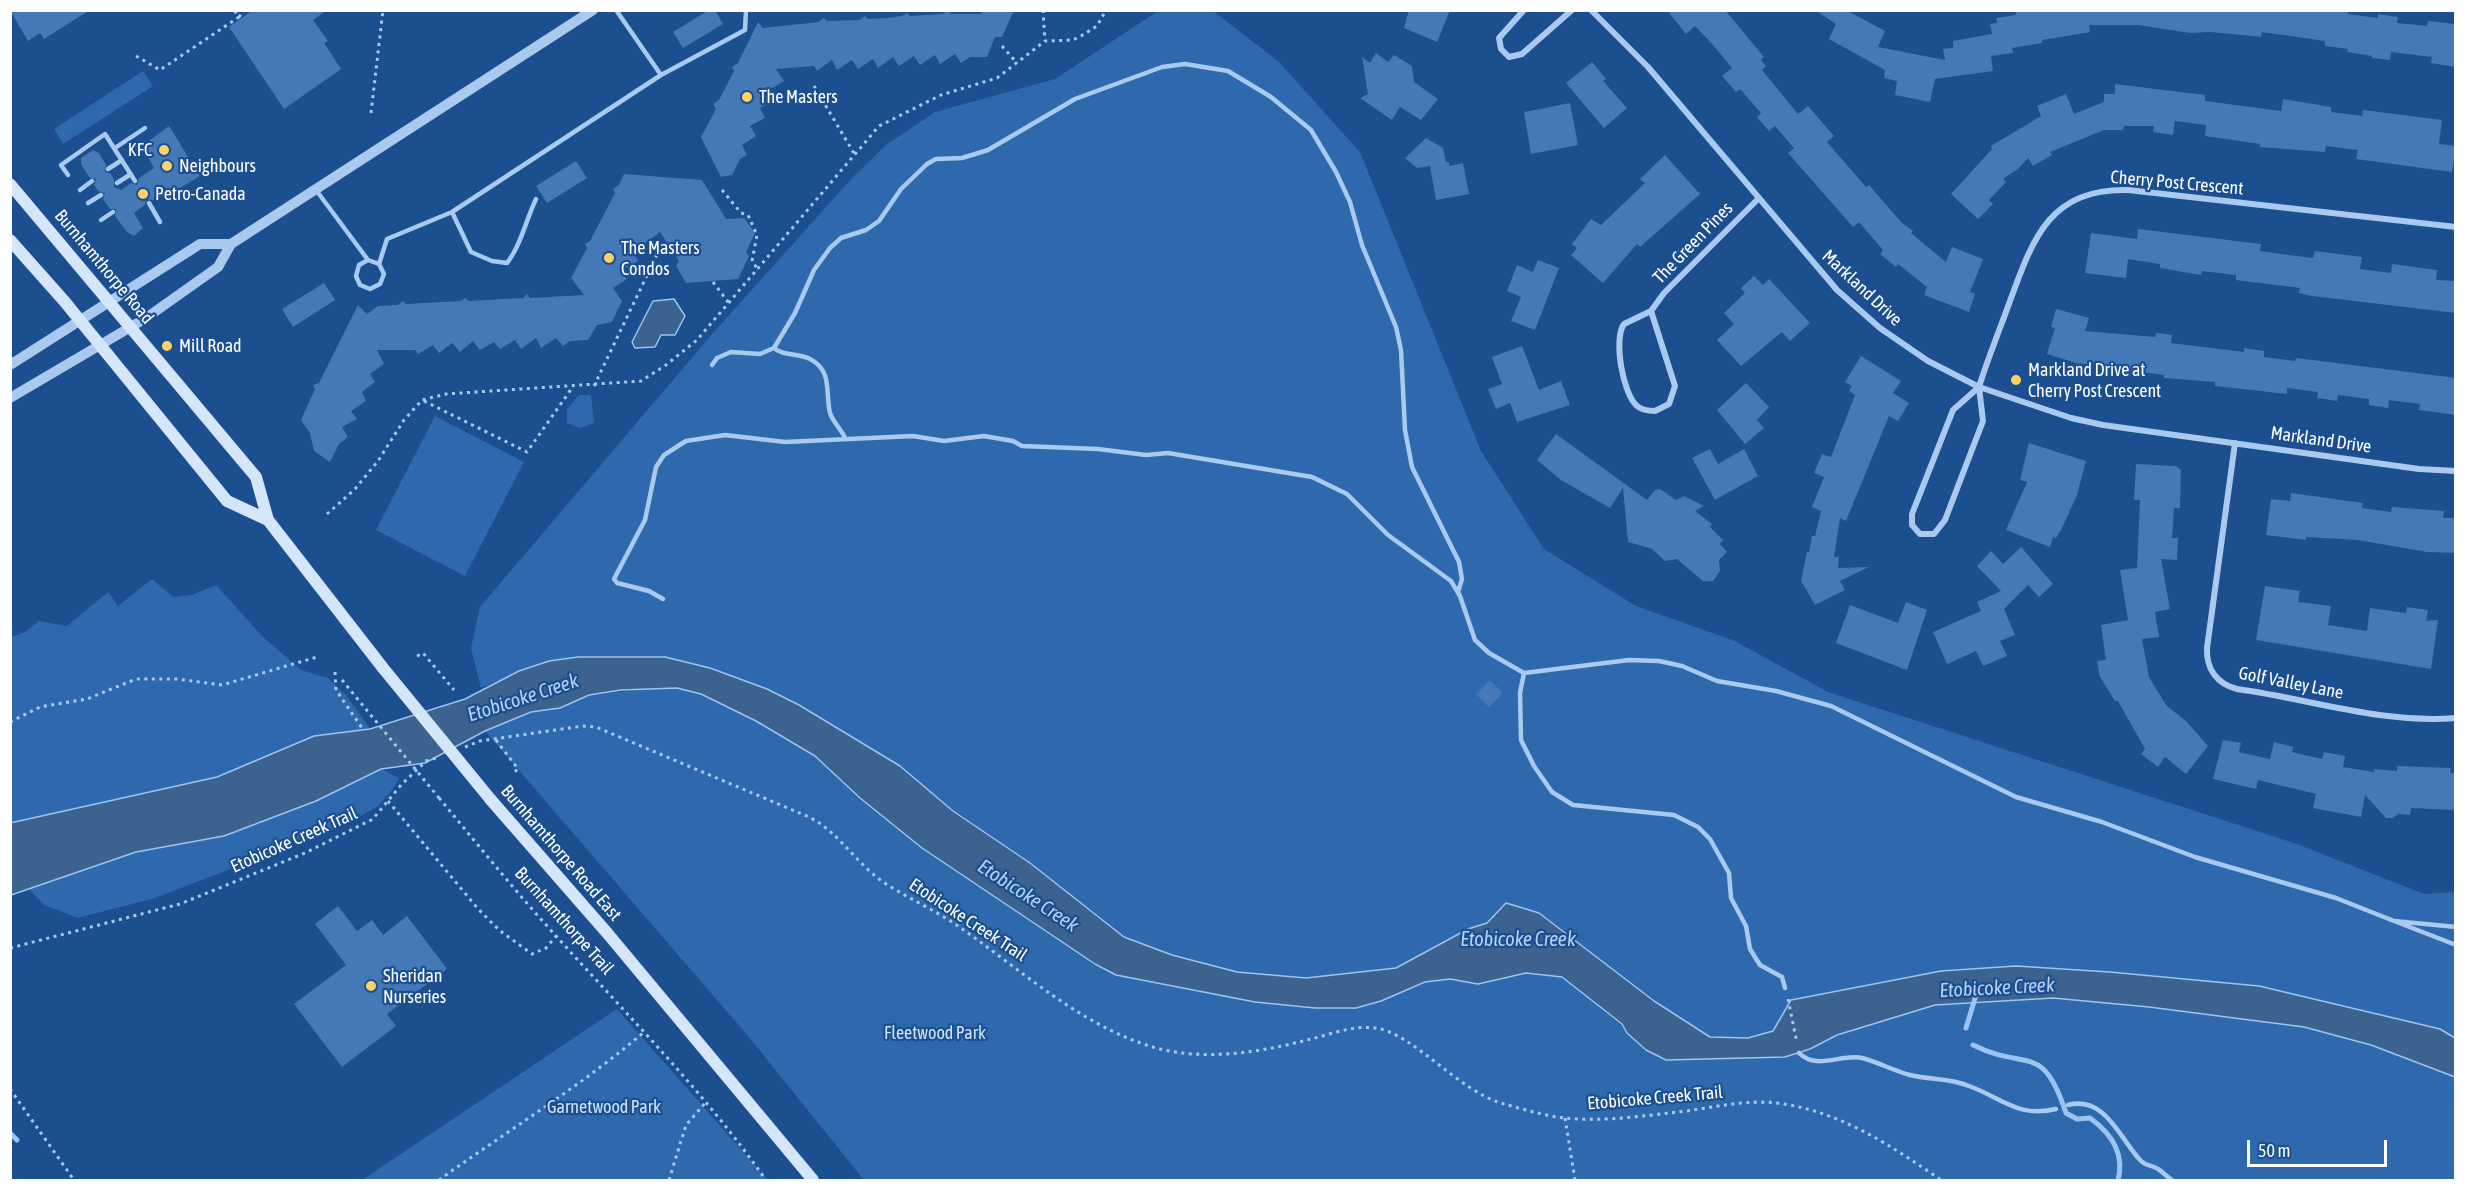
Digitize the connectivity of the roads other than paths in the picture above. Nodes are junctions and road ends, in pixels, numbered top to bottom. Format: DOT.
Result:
graph roads {
  1 [pos="593,10"];
  2 [pos="616,10"];
  3 [pos="755,10"];
  4 [pos="1524,10"];
  5 [pos="1572,10"];
  6 [pos="1591,10"];
  7 [pos="746,12"];
  8 [pos="661,75"];
  9 [pos="145,128"];
  10 [pos="115,148"];
  11 [pos="122,160"];
  12 [pos="108,169"];
  13 [pos="130,174"];
  14 [pos="68,175"];
  15 [pos="92,181"];
  16 [pos="135,181"];
  17 [pos="117,183"];
  18 [pos="10,184"];
  19 [pos="80,190"];
  20 [pos="315,190"];
  21 [pos="101,195"];
  22 [pos="1759,198"];
  23 [pos="536,199"];
  24 [pos="88,203"];
  25 [pos="149,203"];
  26 [pos="113,212"];
  27 [pos="453,212"];
  28 [pos="101,220"];
  29 [pos="160,222"];
  30 [pos="2456,226"];
  31 [pos="10,240"];
  32 [pos="231,244"];
  33 [pos="368,260"];
  34 [pos="379,264"];
  35 [pos="110,300"];
  36 [pos="1652,311"];
  37 [pos="80,320"];
  38 [pos="132,327"];
  39 [pos="101,345"];
  40 [pos="774,348"];
  41 [pos="10,364"];
  42 [pos="712,365"];
  43 [pos="1979,387"];
  44 [pos="10,398"];
  45 [pos="845,438"];
  46 [pos="2235,443"];
  47 [pos="2456,471"];
  48 [pos="268,520"];
  49 [pos="288,545"];
  50 [pos="1458,592"];
  51 [pos="663,599"];
  52 [pos="1524,673"];
  53 [pos="2456,718"];
  54 [pos="2394,921"];
  55 [pos="2456,927"];
  56 [pos="2456,945"];
  57 [pos="1785,988"];
  58 [pos="1799,1053"];
  59 [pos="2068,1104"];
  60 [pos="2056,1109"];
  61 [pos="813,1180"];
  62 [pos="2172,1180"];
  1 -- 20 [label="street"];
  2 -- 8 [label="lane"];
  3 -- 7 [label="lane"];
  4 -- 5 [label="street"];
  6 -- 22 [label="street, Markland Drive"];
  7 -- 8 [label="lane"];
  8 -- 27 [label="lane"];
  9 -- 10 [label="lane"];
  10 -- 11 [label="lane"];
  10 -- 14 [label="lane"];
  11 -- 12 [label="lane"];
  11 -- 13 [label="lane"];
  13 -- 16 [label="lane"];
  13 -- 17 [label="lane"];
  15 -- 19 [label="lane"];
  18 -- 35 [label="main road, Burnhamthorpe Road"];
  20 -- 32 [label="street"];
  20 -- 33 [label="lane"];
  21 -- 24 [label="lane"];
  22 -- 36 [label="street, The Green Pines"];
  22 -- 43 [label="street, Markland Drive"];
  23 -- 27 [label="lane"];
  25 -- 29 [label="lane"];
  26 -- 28 [label="lane"];
  27 -- 34 [label="lane"];
  30 -- 43 [label="street, Cherry Post Crescent"];
  31 -- 37 [label="main road, Burnhamthorpe Road"];
  32 -- 35 [label="street"];
  32 -- 38 [label="street"];
  33 -- 34 [label="lane"];
  33 -- 34 [label="lane"];
  35 -- 37 [label="street"];
  35 -- 38 [label="main road, Burnhamthorpe Road"];
  36 -- 36 [label="street, The Green Pines"];
  37 -- 39 [label="main road, Burnhamthorpe Road"];
  37 -- 41 [label="street"];
  38 -- 39 [label="street"];
  38 -- 48 [label="main road, Burnhamthorpe Road"];
  39 -- 44 [label="street"];
  39 -- 48 [label="main road, Burnhamthorpe Road"];
  40 -- 42 [label="lane"];
  40 -- 45 [label="lane"];
  40 -- 50 [label="lane"];
  43 -- 43 [label="street"];
  43 -- 46 [label="street, Markland Drive"];
  45 -- 50 [label="lane"];
  45 -- 51 [label="lane"];
  46 -- 47 [label="street, Markland Drive"];
  46 -- 53 [label="street, Golf Valley Lane"];
  48 -- 49 [label="main road, Burnhamthorpe Road"];
  49 -- 61 [label="main road, Burnhamthorpe Road East, bridge"];
  50 -- 52 [label="lane"];
  52 -- 54 [label="lane"];
  52 -- 57 [label="lane"];
  54 -- 55 [label="lane"];
  54 -- 56 [label="lane"];
  58 -- 60 [label="lane"];
  59 -- 62 [label="lane"];
}
